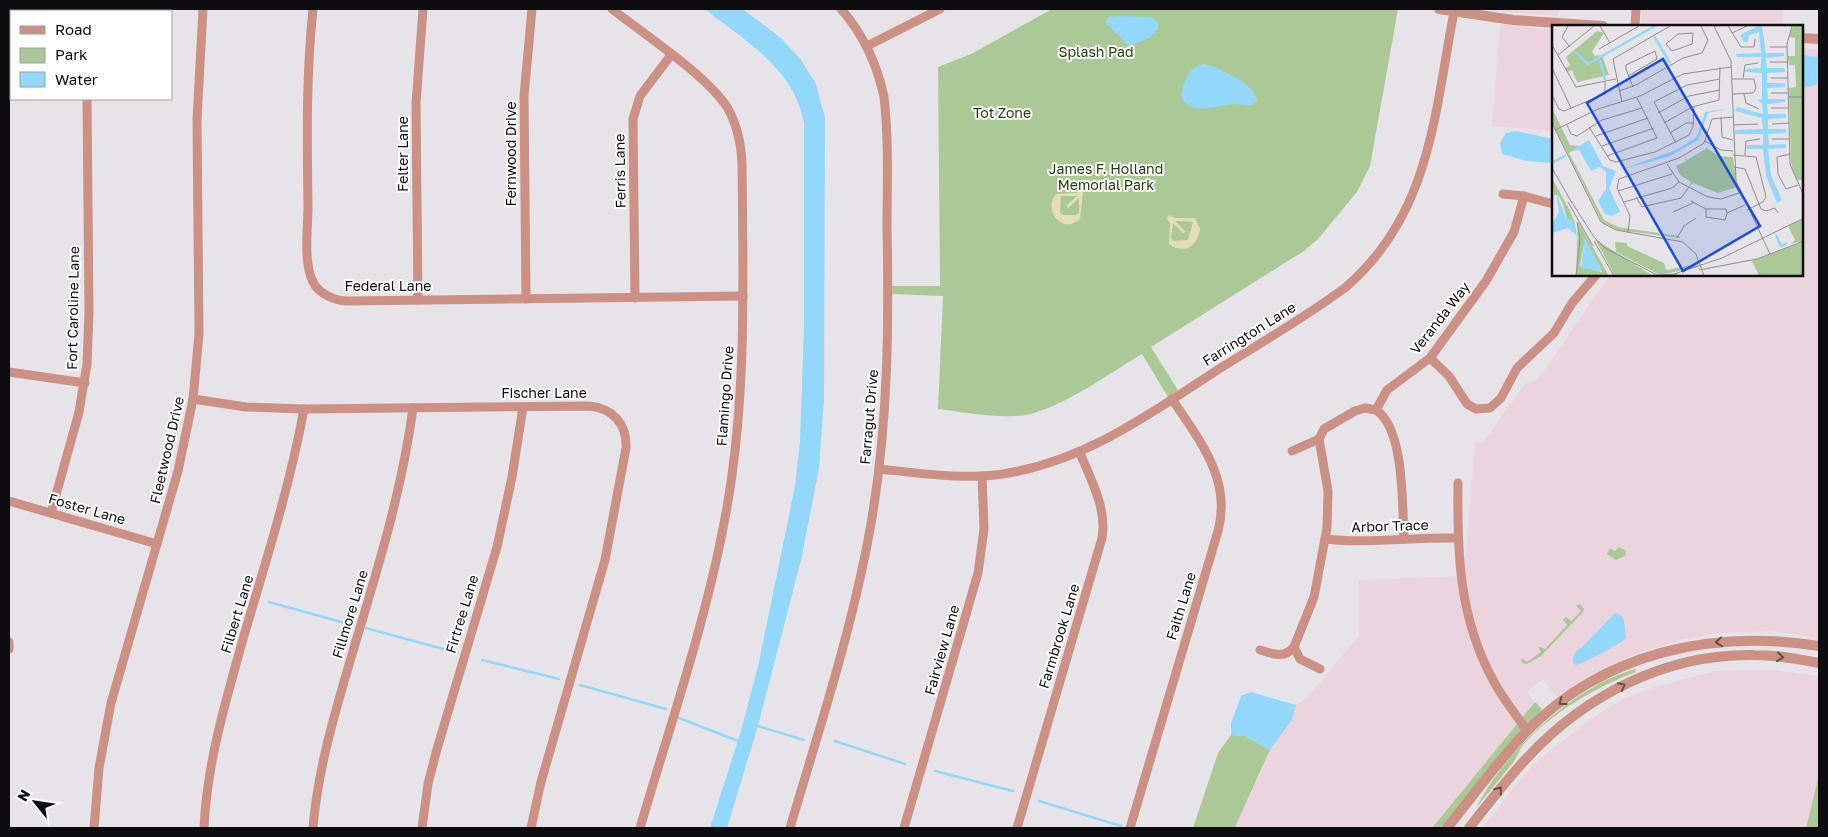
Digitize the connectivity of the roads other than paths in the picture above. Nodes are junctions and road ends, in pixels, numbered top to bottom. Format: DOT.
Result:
graph roads {
  1 [pos="203,9"];
  2 [pos="313,9"];
  3 [pos="423,9"];
  4 [pos="532,9"];
  5 [pos="612,9"];
  6 [pos="841,9"];
  7 [pos="940,9"];
  8 [pos="1439,9"];
  9 [pos="1636,9"];
  10 [pos="1454,12"];
  11 [pos="1568,25"];
  12 [pos="1635,25"];
  13 [pos="1803,38"];
  14 [pos="1819,39"];
  15 [pos="867,46"];
  16 [pos="671,55"];
  17 [pos="87,100"];
  18 [pos="1503,194"];
  19 [pos="1524,196"];
  20 [pos="1552,204"];
  21 [pos="1595,276"];
  22 [pos="743,296"];
  23 [pos="635,298"];
  24 [pos="526,299"];
  25 [pos="418,300"];
  26 [pos="1430,358"];
  27 [pos="9,372"];
  28 [pos="85,383"];
  29 [pos="193,399"];
  30 [pos="1172,399"];
  31 [pos="522,407"];
  32 [pos="413,408"];
  33 [pos="304,409"];
  34 [pos="1376,410"];
  35 [pos="1319,439"];
  36 [pos="1292,451"];
  37 [pos="1080,453"];
  38 [pos="878,469"];
  39 [pos="982,476"];
  40 [pos="1458,483"];
  41 [pos="9,501"];
  42 [pos="51,513"];
  43 [pos="1457,538"];
  44 [pos="1325,539"];
  45 [pos="1404,539"];
  46 [pos="157,544"];
  47 [pos="9,642"];
  48 [pos="1819,646"];
  49 [pos="1294,647"];
  50 [pos="9,649"];
  51 [pos="1260,650"];
  52 [pos="1819,663"];
  53 [pos="1320,669"];
  54 [pos="1527,731"];
  55 [pos="1466,805"];
  56 [pos="94,828"];
  57 [pos="204,828"];
  58 [pos="313,828"];
  59 [pos="422,828"];
  60 [pos="532,828"];
  61 [pos="640,828"];
  62 [pos="790,828"];
  63 [pos="904,828"];
  64 [pos="1016,828"];
  65 [pos="1130,828"];
  66 [pos="1447,828"];
  67 [pos="1456,828"];
  68 [pos="1469,828"];
  1 -- 29 [label="street, Fleetwood Drive"];
  2 -- 25 [label="street, Federal Lane"];
  3 -- 25 [label="street, Felter Lane"];
  4 -- 24 [label="street, Fernwood Drive"];
  5 -- 16 [label="street, Flamingo Drive"];
  6 -- 15 [label="street, Farragut Drive"];
  7 -- 15 [label="street"];
  8 -- 10 [label="street"];
  9 -- 12 [label="street"];
  10 -- 11 [label="street"];
  10 -- 30 [label="street, Farrington Lane"];
  13 -- 14 [label="street"];
  15 -- 38 [label="street, Farragut Drive"];
  16 -- 22 [label="street, Flamingo Drive"];
  16 -- 23 [label="street, Ferris Lane"];
  17 -- 28 [label="street, Fort Caroline Lane"];
  18 -- 19 [label="street"];
  19 -- 20 [label="street"];
  19 -- 26 [label="street, Veranda Way"];
  21 -- 26 [label="street"];
  22 -- 23 [label="street, Federal Lane"];
  22 -- 61 [label="street, Flamingo Drive"];
  23 -- 24 [label="street, Federal Lane"];
  24 -- 25 [label="street, Federal Lane"];
  26 -- 34 [label="street, Veranda Way"];
  27 -- 28 [label="street"];
  28 -- 42 [label="street, Fort Caroline Lane"];
  29 -- 33 [label="street, Fischer Lane"];
  29 -- 46 [label="street, Fleetwood Drive"];
  30 -- 37 [label="street, Farrington Lane"];
  30 -- 65 [label="street, Faith Lane"];
  31 -- 32 [label="street, Fischer Lane"];
  31 -- 59 [label="street, Firtree Lane"];
  31 -- 60 [label="street, Fischer Lane"];
  32 -- 33 [label="street, Fischer Lane"];
  32 -- 58 [label="street, Fillmore Lane"];
  33 -- 57 [label="street, Filbert Lane"];
  34 -- 35 [label="street"];
  34 -- 45 [label="street"];
  35 -- 36 [label="street"];
  35 -- 44 [label="street"];
  37 -- 39 [label="street, Farrington Lane"];
  37 -- 64 [label="street, Farmbrook Lane"];
  38 -- 39 [label="street, Farrington Lane"];
  38 -- 62 [label="street, Farragut Drive"];
  39 -- 63 [label="street, Fairview Lane"];
  40 -- 43 [label="street"];
  41 -- 42 [label="street, Foster Lane"];
  42 -- 46 [label="street, Foster Lane"];
  43 -- 45 [label="street, Arbor Trace"];
  43 -- 54 [label="street"];
  44 -- 45 [label="street, Arbor Trace"];
  44 -- 49 [label="street"];
  46 -- 56 [label="street, Fleetwood Drive"];
  47 -- 50 [label="street"];
  48 -- 54 [label="street, one-way"];
  49 -- 51 [label="street"];
  49 -- 53 [label="street"];
  68 -- 52 [label="street, one-way"];
  54 -- 55 [label="street"];
  55 -- 66 [label="street"];
  55 -- 67 [label="street"];
}
